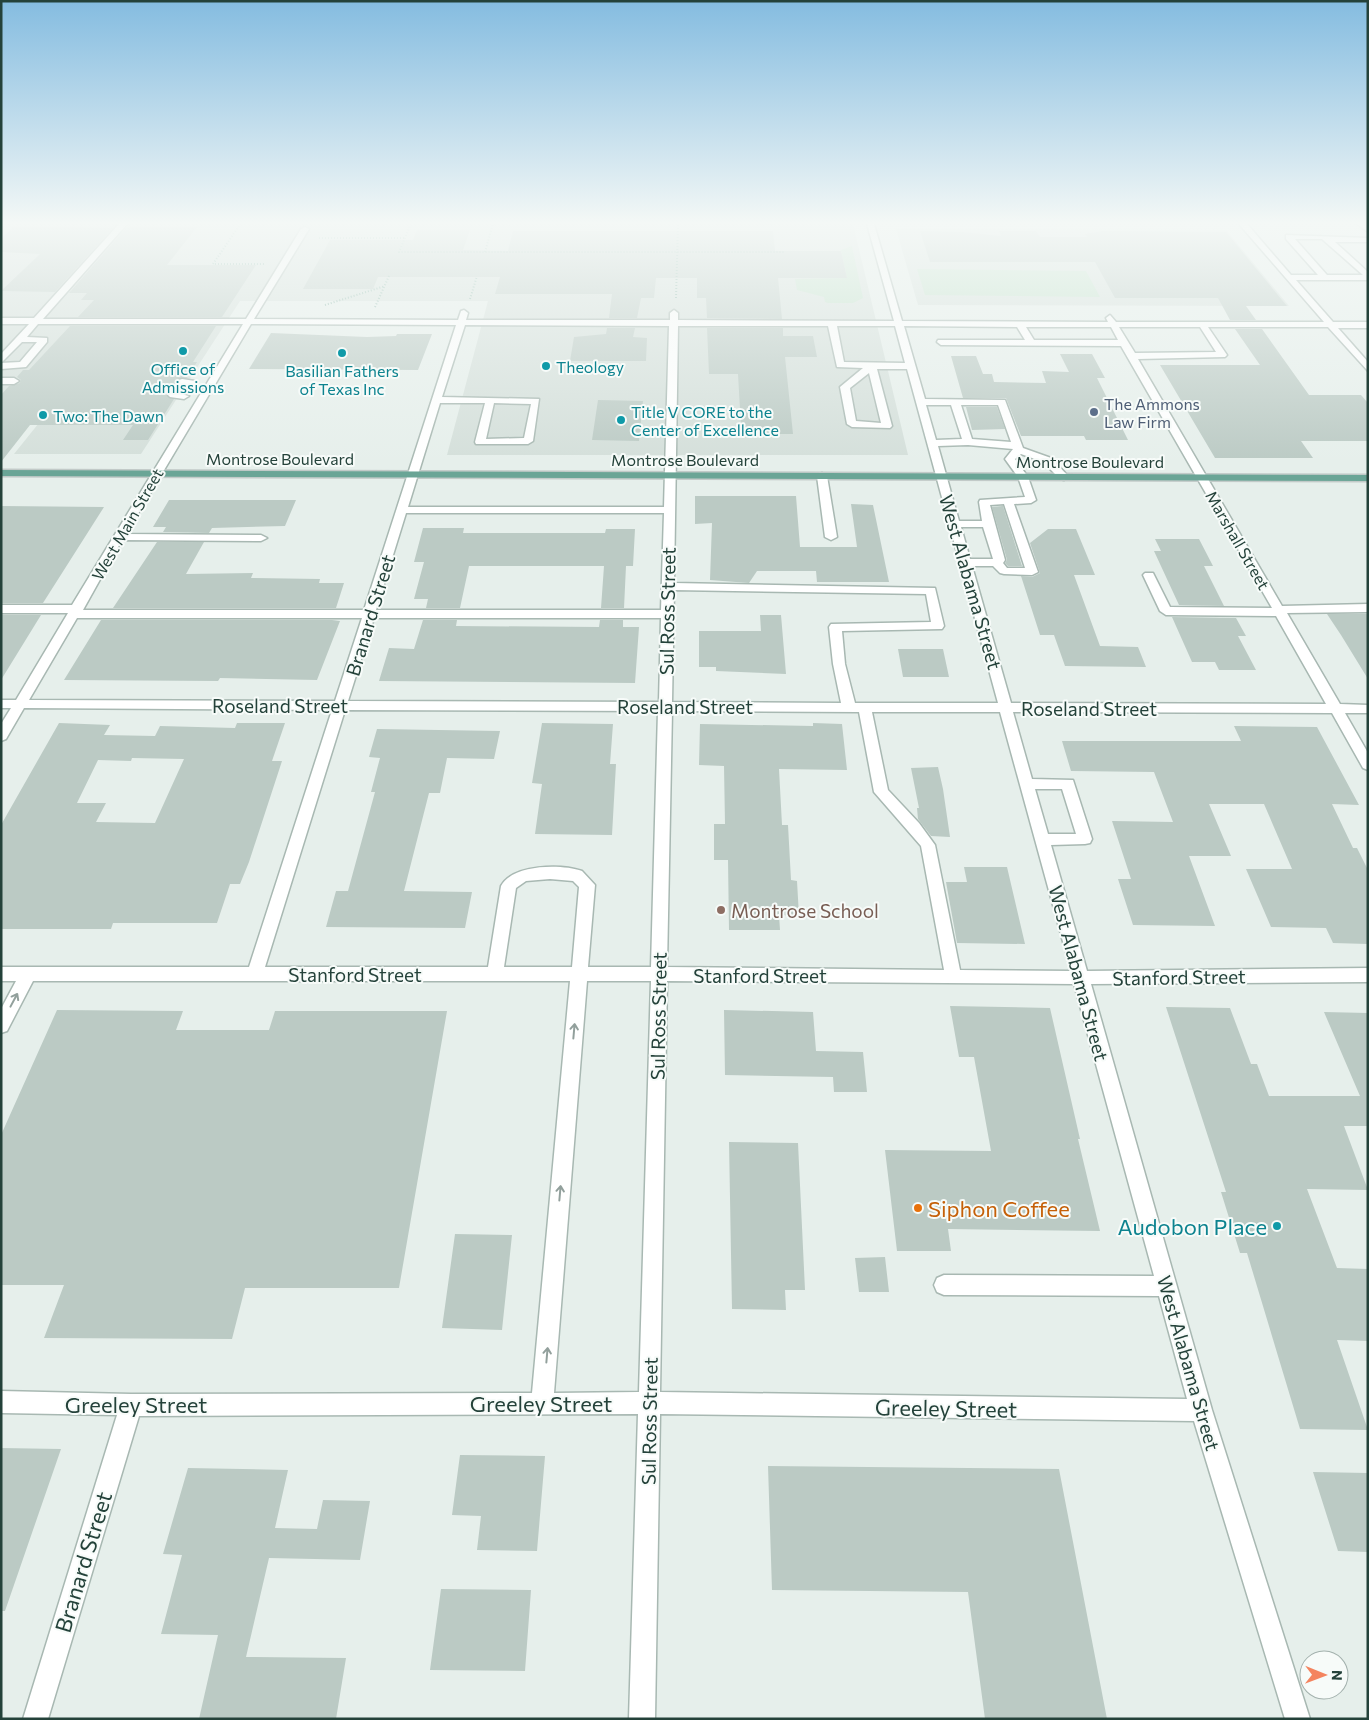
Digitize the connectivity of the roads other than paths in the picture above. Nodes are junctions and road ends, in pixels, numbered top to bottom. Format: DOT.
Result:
graph roads {
  1 [pos="51,304"];
  2 [pos="258,304"];
  3 [pos="889,304"];
  4 [pos="1313,304"];
  5 [pos="1,312"];
  6 [pos="44,312"];
  7 [pos="491,313"];
  8 [pos="501,313"];
  9 [pos="674,313"];
  10 [pos="891,313"];
  11 [pos="909,313"];
  12 [pos="1108,314"];
  13 [pos="1194,315"];
  14 [pos="1224,315"];
  15 [pos="1233,315"];
  16 [pos="1243,315"];
  17 [pos="1322,315"];
  18 [pos="1368,315"];
  19 [pos="466,316"];
  20 [pos="250,317"];
  21 [pos="1203,319"];
  22 [pos="1,321"];
  23 [pos="35,322"];
  24 [pos="832,323"];
  25 [pos="898,323"];
  26 [pos="1020,324"];
  27 [pos="1114,324"];
  28 [pos="1331,325"];
  29 [pos="1368,325"];
  30 [pos="20,339"];
  31 [pos="941,342"];
  32 [pos="1031,343"];
  33 [pos="1125,343"];
  34 [pos="1132,356"];
  35 [pos="1,360"];
  36 [pos="1,366"];
  37 [pos="872,366"];
  38 [pos="910,366"];
  39 [pos="1368,368"];
  40 [pos="1,381"];
  41 [pos="14,381"];
  42 [pos="438,400"];
  43 [pos="490,400"];
  44 [pos="920,402"];
  45 [pos="955,402"];
  46 [pos="968,442"];
  47 [pos="932,443"];
  48 [pos="1018,448"];
  49 [pos="1,473"];
  50 [pos="156,474"];
  51 [pos="413,475"];
  52 [pos="670,476"];
  53 [pos="822,476"];
  54 [pos="941,476"];
  55 [pos="1023,477"];
  56 [pos="1064,477"];
  57 [pos="1202,477"];
  58 [pos="1368,478"];
  59 [pos="1008,501"];
  60 [pos="402,510"];
  61 [pos="670,510"];
  62 [pos="954,524"];
  63 [pos="988,524"];
  64 [pos="120,537"];
  65 [pos="831,537"];
  66 [pos="261,538"];
  67 [pos="996,562"];
  68 [pos="965,563"];
  69 [pos="1149,575"];
  70 [pos="668,586"];
  71 [pos="1368,608"];
  72 [pos="1,609"];
  73 [pos="1279,611"];
  74 [pos="76,612"];
  75 [pos="370,614"];
  76 [pos="667,614"];
  77 [pos="1,704"];
  78 [pos="21,704"];
  79 [pos="342,705"];
  80 [pos="665,706"];
  81 [pos="849,707"];
  82 [pos="865,707"];
  83 [pos="1006,708"];
  84 [pos="1336,709"];
  85 [pos="1368,709"];
  86 [pos="1,736"];
  87 [pos="1368,765"];
  88 [pos="1027,784"];
  89 [pos="1043,840"];
  90 [pos="1,974"];
  91 [pos="28,974"];
  92 [pos="255,974"];
  93 [pos="495,974"];
  94 [pos="579,974"];
  95 [pos="659,974"];
  96 [pos="1368,975"];
  97 [pos="953,976"];
  98 [pos="1081,977"];
  99 [pos="1,1026"];
  100 [pos="944,1285"];
  101 [pos="1167,1286"];
  102 [pos="1,1402"];
  103 [pos="542,1403"];
  104 [pos="649,1403"];
  105 [pos="131,1405"];
  106 [pos="1201,1410"];
  107 [pos="35,1719"];
  108 [pos="642,1719"];
  109 [pos="1298,1719"];
  1 -- 6 [label="street"];
  2 -- 20 [label="street, West Main Street"];
  3 -- 10 [label="street, West Alabama Street"];
  4 -- 17 [label="street"];
  5 -- 6 [label="street"];
  6 -- 20 [label="street"];
  6 -- 23 [label="street"];
  7 -- 8 [label="street"];
  9 -- 19 [label="street"];
  9 -- 24 [label="street"];
  9 -- 52 [label="street, Sul Ross Street"];
  10 -- 11 [label="street"];
  10 -- 25 [label="street, West Alabama Street"];
  12 -- 27 [label="street, Marshall Street"];
  13 -- 21 [label="street"];
  14 -- 15 [label="street"];
  16 -- 17 [label="street"];
  17 -- 18 [label="street"];
  17 -- 28 [label="street"];
  19 -- 20 [label="street"];
  19 -- 20 [label="street"];
  19 -- 42 [label="street, Branard Street"];
  20 -- 23 [label="street"];
  20 -- 50 [label="street, West Main Street"];
  21 -- 27 [label="street"];
  21 -- 28 [label="street"];
  21 -- 34 [label="street"];
  22 -- 23 [label="street"];
  23 -- 30 [label="street"];
  24 -- 25 [label="street"];
  24 -- 37 [label="street"];
  25 -- 26 [label="street"];
  25 -- 38 [label="street, West Alabama Street"];
  26 -- 27 [label="street"];
  26 -- 32 [label="street"];
  27 -- 33 [label="street, Marshall Street"];
  28 -- 29 [label="street"];
  28 -- 39 [label="street"];
  30 -- 35 [label="street"];
  30 -- 36 [label="street"];
  31 -- 32 [label="street"];
  32 -- 33 [label="street"];
  33 -- 34 [label="street, Marshall Street"];
  34 -- 57 [label="street, Marshall Street"];
  37 -- 37 [label="street"];
  37 -- 38 [label="street"];
  38 -- 44 [label="street, West Alabama Street"];
  40 -- 41 [label="street"];
  42 -- 43 [label="street"];
  42 -- 51 [label="street, Branard Street"];
  43 -- 43 [label="street"];
  44 -- 45 [label="street"];
  44 -- 47 [label="street, West Alabama Street"];
  45 -- 46 [label="street"];
  45 -- 48 [label="street"];
  46 -- 47 [label="street"];
  46 -- 48 [label="street"];
  47 -- 54 [label="street, West Alabama Street"];
  48 -- 55 [label="street"];
  48 -- 56 [label="street"];
  49 -- 50 [label="main road, Montrose Boulevard"];
  50 -- 51 [label="main road, Montrose Boulevard"];
  50 -- 64 [label="street, West Main Street"];
  51 -- 52 [label="main road, Montrose Boulevard"];
  51 -- 60 [label="street, Branard Street"];
  52 -- 53 [label="main road, Montrose Boulevard"];
  52 -- 61 [label="street, Sul Ross Street"];
  53 -- 54 [label="main road, Montrose Boulevard"];
  53 -- 65 [label="street"];
  54 -- 55 [label="main road, Montrose Boulevard"];
  54 -- 62 [label="street, West Alabama Street"];
  55 -- 56 [label="main road, Montrose Boulevard"];
  55 -- 59 [label="street"];
  56 -- 57 [label="main road, Montrose Boulevard"];
  57 -- 58 [label="main road, Montrose Boulevard"];
  57 -- 73 [label="street, Marshall Street"];
  59 -- 63 [label="street"];
  59 -- 67 [label="street"];
  60 -- 61 [label="street"];
  60 -- 75 [label="street, Branard Street"];
  61 -- 70 [label="street, Sul Ross Street"];
  62 -- 63 [label="street"];
  62 -- 68 [label="street, West Alabama Street"];
  63 -- 67 [label="street"];
  64 -- 66 [label="street"];
  64 -- 74 [label="street, West Main Street"];
  67 -- 68 [label="street"];
  68 -- 83 [label="street, West Alabama Street"];
  69 -- 73 [label="street"];
  70 -- 76 [label="street, Sul Ross Street"];
  70 -- 81 [label="street"];
  71 -- 73 [label="street"];
  72 -- 74 [label="street"];
  73 -- 84 [label="street, Marshall Street"];
  74 -- 75 [label="street"];
  74 -- 78 [label="street, West Main Street"];
  75 -- 76 [label="street"];
  75 -- 79 [label="street, Branard Street"];
  76 -- 80 [label="street, Sul Ross Street"];
  77 -- 78 [label="street, Roseland Street"];
  78 -- 79 [label="street, Roseland Street"];
  78 -- 86 [label="street, West Main Street"];
  79 -- 80 [label="street, Roseland Street"];
  79 -- 92 [label="street, Branard Street"];
  80 -- 81 [label="street, Roseland Street"];
  80 -- 95 [label="street, Sul Ross Street"];
  81 -- 82 [label="street, Roseland Street"];
  82 -- 83 [label="street, Roseland Street"];
  82 -- 97 [label="street"];
  83 -- 84 [label="street, Roseland Street"];
  83 -- 88 [label="street, West Alabama Street"];
  84 -- 85 [label="street, Roseland Street"];
  84 -- 87 [label="street, Marshall Street"];
  88 -- 89 [label="street, West Alabama Street"];
  88 -- 89 [label="street"];
  89 -- 98 [label="street, West Alabama Street"];
  90 -- 91 [label="street, Stanford Street"];
  91 -- 92 [label="street, Stanford Street"];
  99 -- 91 [label="street, one-way"];
  92 -- 93 [label="street, Stanford Street"];
  93 -- 94 [label="street, Stanford Street"];
  93 -- 94 [label="street"];
  94 -- 95 [label="street, Stanford Street"];
  103 -- 94 [label="street, one-way"];
  95 -- 97 [label="street, Stanford Street"];
  95 -- 104 [label="street, Sul Ross Street"];
  96 -- 98 [label="street, Stanford Street"];
  97 -- 98 [label="street, Stanford Street"];
  98 -- 101 [label="street, West Alabama Street"];
  100 -- 101 [label="street"];
  101 -- 106 [label="street, West Alabama Street"];
  102 -- 105 [label="street, Greeley Street"];
  103 -- 104 [label="street, Greeley Street"];
  103 -- 105 [label="street, Greeley Street"];
  104 -- 106 [label="street, Greeley Street"];
  104 -- 108 [label="street, Sul Ross Street"];
  105 -- 107 [label="street, Branard Street"];
  106 -- 109 [label="street, West Alabama Street"];
}
